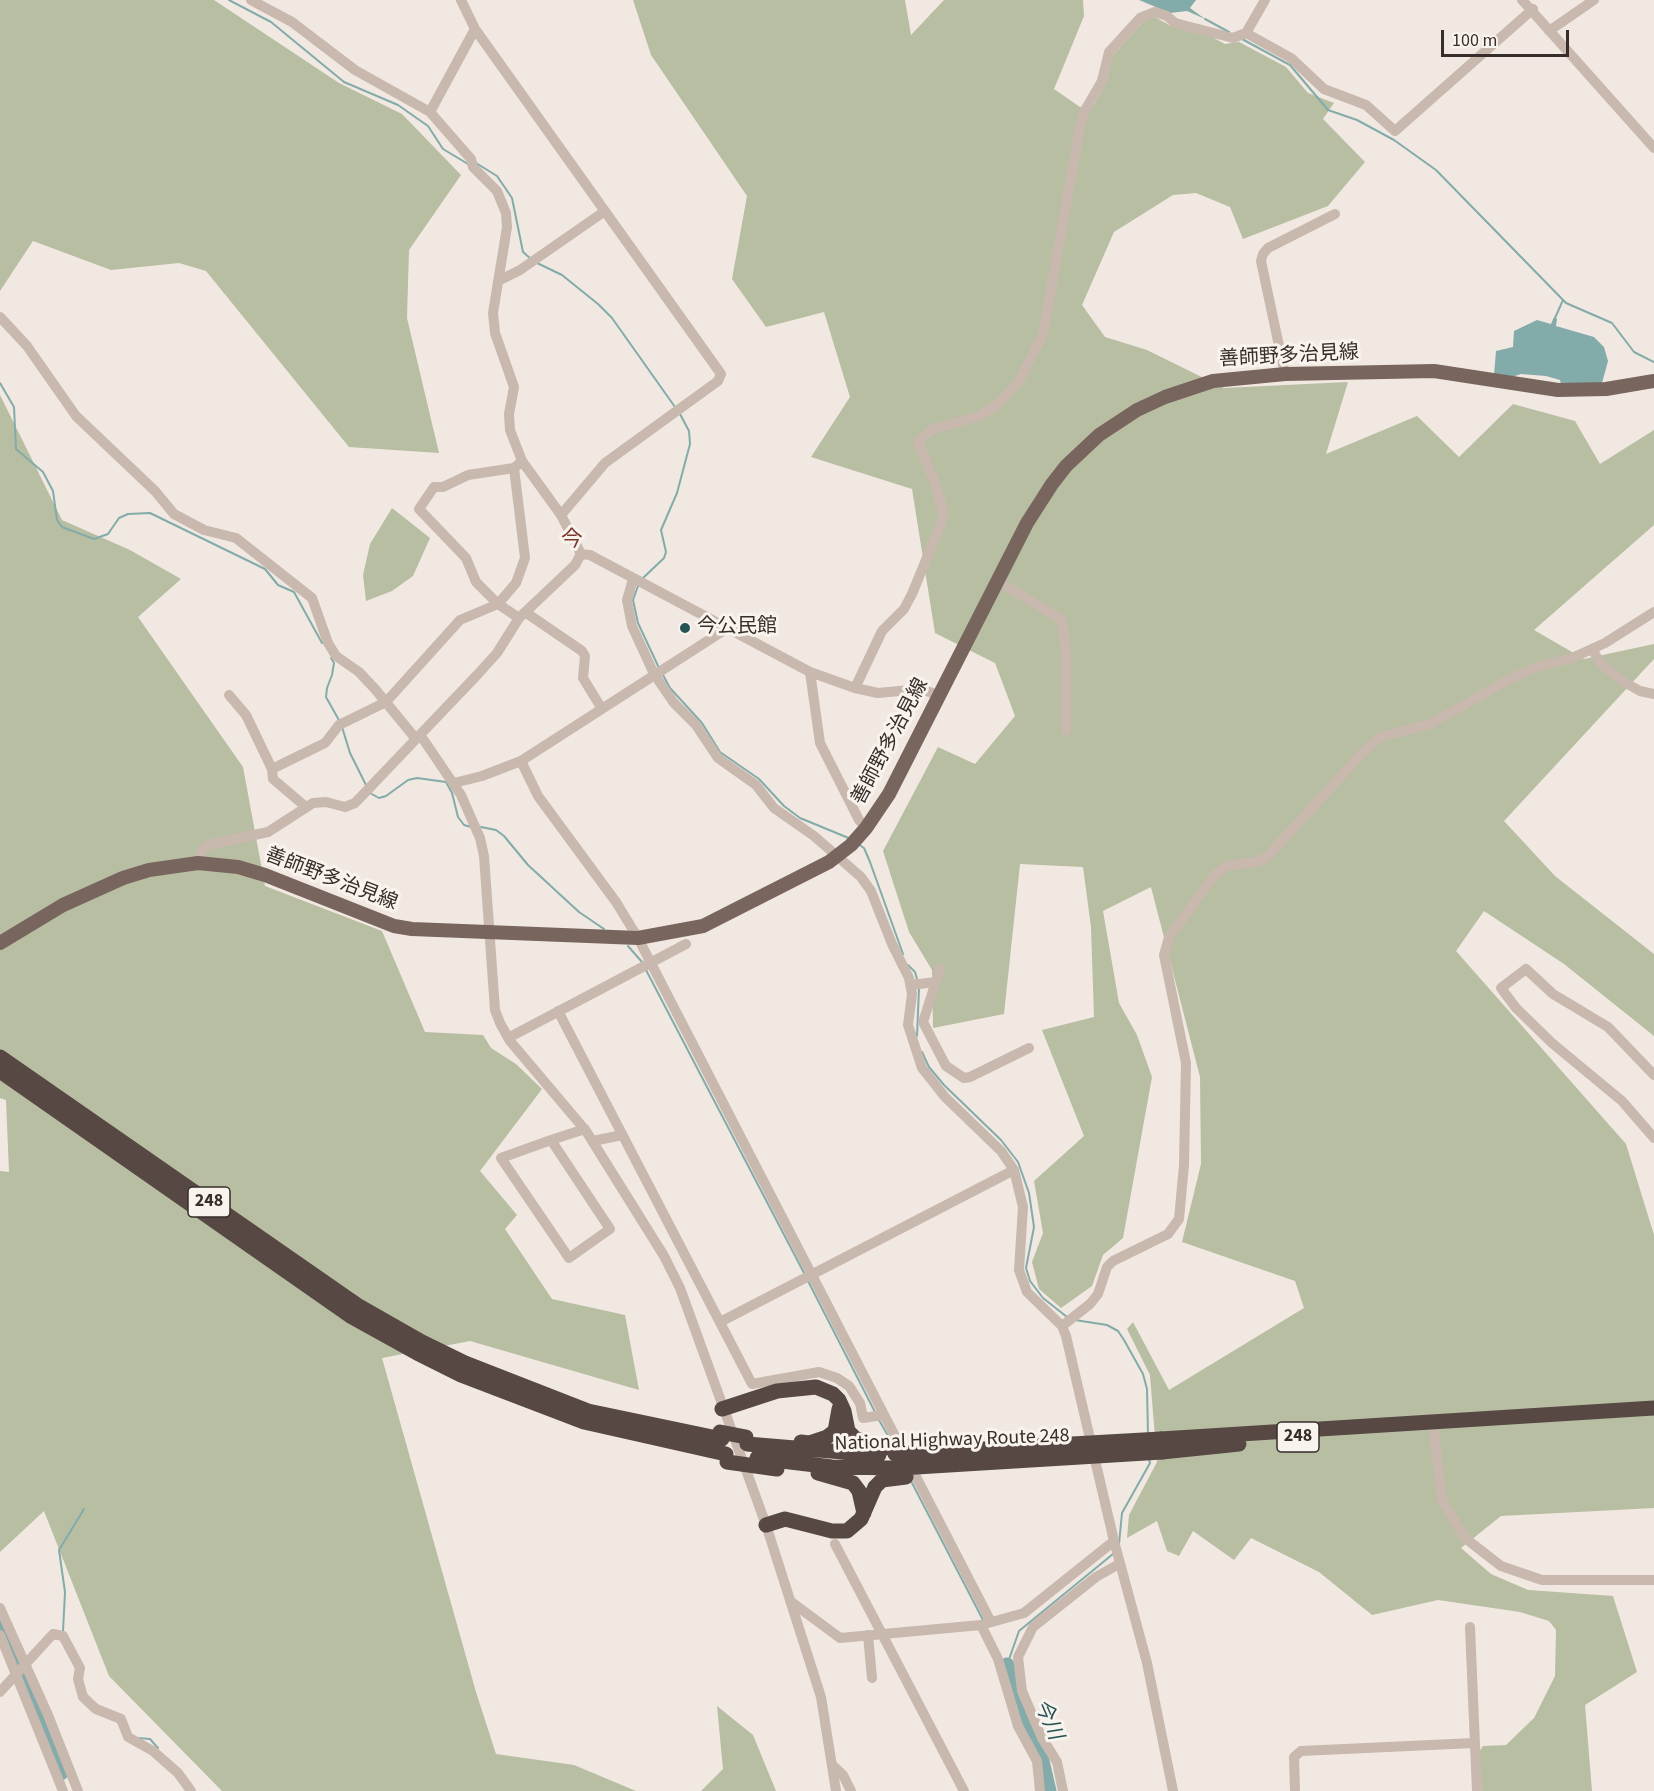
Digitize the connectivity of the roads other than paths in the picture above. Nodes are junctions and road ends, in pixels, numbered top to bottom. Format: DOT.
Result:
graph roads {
  1 [pos="251,0"];
  2 [pos="462,0"];
  3 [pos="1265,0"];
  4 [pos="1522,0"];
  5 [pos="1594,0"];
  6 [pos="1533,9"];
  7 [pos="475,29"];
  8 [pos="1549,31"];
  9 [pos="1240,35"];
  10 [pos="430,112"];
  11 [pos="1654,148"];
  12 [pos="605,211"];
  13 [pos="1335,214"];
  14 [pos="498,281"];
  15 [pos="0,317"];
  16 [pos="1286,374"];
  17 [pos="1654,381"];
  18 [pos="518,465"];
  19 [pos="561,515"];
  20 [pos="581,554"];
  21 [pos="633,579"];
  22 [pos="998,581"];
  23 [pos="498,604"];
  24 [pos="1654,612"];
  25 [pos="522,615"];
  26 [pos="726,629"];
  27 [pos="1592,649"];
  28 [pos="658,672"];
  29 [pos="810,672"];
  30 [pos="855,688"];
  31 [pos="1654,694"];
  32 [pos="229,695"];
  33 [pos="938,695"];
  34 [pos="386,702"];
  35 [pos="602,709"];
  36 [pos="1066,731"];
  37 [pos="418,737"];
  38 [pos="521,761"];
  39 [pos="272,769"];
  40 [pos="454,783"];
  41 [pos="306,807"];
  42 [pos="859,837"];
  43 [pos="837,857"];
  44 [pos="198,863"];
  45 [pos="487,931"];
  46 [pos="638,938"];
  47 [pos="0,943"];
  48 [pos="686,944"];
  49 [pos="649,964"];
  50 [pos="940,969"];
  51 [pos="936,982"];
  52 [pos="916,984"];
  53 [pos="558,1011"];
  54 [pos="908,1021"];
  55 [pos="923,1022"];
  56 [pos="508,1038"];
  57 [pos="1029,1048"];
  58 [pos="0,1057"];
  59 [pos="0,1071"];
  60 [pos="1654,1075"];
  61 [pos="585,1129"];
  62 [pos="622,1135"];
  63 [pos="1654,1138"];
  64 [pos="551,1140"];
  65 [pos="593,1141"];
  66 [pos="1014,1170"];
  67 [pos="812,1276"];
  68 [pos="720,1322"];
  69 [pos="1065,1324"];
  70 [pos="839,1400"];
  71 [pos="1654,1408"];
  72 [pos="722,1409"];
  73 [pos="883,1415"];
  74 [pos="1433,1423"];
  75 [pos="746,1440"];
  76 [pos="1162,1445"];
  77 [pos="721,1448"];
  78 [pos="898,1462"];
  79 [pos="864,1513"];
  80 [pos="766,1525"];
  81 [pos="1113,1540"];
  82 [pos="835,1544"];
  83 [pos="1118,1559"];
  84 [pos="1654,1580"];
  85 [pos="790,1601"];
  86 [pos="0,1608"];
  87 [pos="986,1623"];
  88 [pos="1470,1627"];
  89 [pos="881,1634"];
  90 [pos="0,1635"];
  91 [pos="868,1635"];
  92 [pos="25,1664"];
  93 [pos="16,1675"];
  94 [pos="872,1678"];
  95 [pos="0,1692"];
  96 [pos="1474,1743"];
  97 [pos="832,1765"];
  98 [pos="63,1791"];
  99 [pos="78,1791"];
  100 [pos="191,1791"];
  101 [pos="836,1791"];
  102 [pos="851,1791"];
  103 [pos="964,1791"];
  104 [pos="1040,1791"];
  105 [pos="1063,1791"];
  106 [pos="1173,1791"];
  107 [pos="1295,1791"];
  108 [pos="1477,1791"];
  1 -- 10 [label="street"];
  2 -- 7 [label="street"];
  3 -- 9 [label="street"];
  4 -- 6 [label="street"];
  5 -- 8 [label="street"];
  6 -- 8 [label="street"];
  6 -- 9 [label="street"];
  7 -- 10 [label="street"];
  7 -- 12 [label="street"];
  8 -- 11 [label="street"];
  9 -- 30 [label="street"];
  10 -- 14 [label="street"];
  12 -- 14 [label="street"];
  12 -- 19 [label="street"];
  13 -- 16 [label="street"];
  14 -- 18 [label="street"];
  15 -- 34 [label="street"];
  16 -- 17 [label="main road, 善師野多治見線"];
  16 -- 22 [label="main road, 善師野多治見線"];
  18 -- 19 [label="street"];
  18 -- 23 [label="street"];
  18 -- 23 [label="street"];
  19 -- 20 [label="street"];
  20 -- 21 [label="street"];
  20 -- 25 [label="street"];
  21 -- 26 [label="street"];
  21 -- 28 [label="street"];
  22 -- 33 [label="main road, 善師野多治見線"];
  22 -- 36 [label="street"];
  23 -- 25 [label="street"];
  23 -- 34 [label="street"];
  24 -- 27 [label="street"];
  25 -- 35 [label="street"];
  25 -- 37 [label="street"];
  26 -- 28 [label="street"];
  26 -- 29 [label="street"];
  27 -- 31 [label="street"];
  27 -- 69 [label="street"];
  28 -- 35 [label="street"];
  28 -- 43 [label="street"];
  29 -- 30 [label="street"];
  29 -- 42 [label="street"];
  30 -- 33 [label="street"];
  32 -- 39 [label="street"];
  33 -- 42 [label="main road, 善師野多治見線"];
  34 -- 37 [label="street"];
  34 -- 39 [label="street"];
  35 -- 38 [label="street"];
  37 -- 40 [label="street"];
  37 -- 41 [label="street"];
  38 -- 40 [label="street"];
  38 -- 46 [label="street"];
  39 -- 41 [label="street"];
  40 -- 45 [label="street"];
  41 -- 44 [label="street"];
  42 -- 43 [label="main road, 善師野多治見線"];
  43 -- 46 [label="main road, 善師野多治見線"];
  43 -- 52 [label="street"];
  44 -- 45 [label="main road, 善師野多治見線"];
  44 -- 47 [label="main road, 善師野多治見線"];
  45 -- 46 [label="main road, 善師野多治見線"];
  45 -- 56 [label="street"];
  46 -- 49 [label="street"];
  48 -- 49 [label="street"];
  49 -- 53 [label="street"];
  49 -- 67 [label="street"];
  50 -- 51 [label="street"];
  51 -- 52 [label="street"];
  51 -- 55 [label="street"];
  52 -- 54 [label="street"];
  53 -- 56 [label="street"];
  53 -- 62 [label="street"];
  54 -- 55 [label="street"];
  54 -- 66 [label="street"];
  55 -- 57 [label="street"];
  56 -- 61 [label="street"];
  58 -- 77 [label="highway, National Highway Route 248 / 248"];
  59 -- 77 [label="highway, National Highway Route 248 / 248"];
  60 -- 63 [label="street"];
  61 -- 64 [label="street"];
  61 -- 65 [label="street"];
  62 -- 65 [label="street"];
  62 -- 68 [label="street"];
  64 -- 64 [label="street"];
  65 -- 72 [label="street"];
  66 -- 67 [label="street"];
  66 -- 69 [label="street"];
  67 -- 68 [label="street"];
  67 -- 73 [label="street"];
  68 -- 73 [label="street"];
  69 -- 81 [label="street"];
  70 -- 72 [label="highway"];
  70 -- 75 [label="highway"];
  70 -- 78 [label="highway"];
  71 -- 74 [label="highway, National Highway Route 248 / 248"];
  72 -- 80 [label="street"];
  73 -- 87 [label="street"];
  74 -- 76 [label="highway, National Highway Route 248 / 248"];
  74 -- 84 [label="street"];
  75 -- 77 [label="highway, National Highway Route 248 / 248"];
  75 -- 78 [label="highway, National Highway Route 248 / 248"];
  76 -- 78 [label="highway, National Highway Route 248 / 248, bridge"];
  76 -- 78 [label="highway, National Highway Route 248 / 248, bridge"];
  77 -- 78 [label="highway, National Highway Route 248 / 248"];
  77 -- 79 [label="highway, bridge"];
  78 -- 79 [label="highway"];
  79 -- 80 [label="highway"];
  80 -- 85 [label="street"];
  81 -- 83 [label="street"];
  81 -- 87 [label="street"];
  82 -- 89 [label="street"];
  83 -- 105 [label="street"];
  83 -- 106 [label="street"];
  85 -- 91 [label="street"];
  85 -- 97 [label="street"];
  86 -- 92 [label="street"];
  87 -- 89 [label="street"];
  87 -- 104 [label="street"];
  88 -- 96 [label="street"];
  89 -- 91 [label="street"];
  89 -- 103 [label="street"];
  90 -- 93 [label="street"];
  91 -- 94 [label="street"];
  92 -- 93 [label="street"];
  92 -- 99 [label="street"];
  92 -- 100 [label="street"];
  93 -- 95 [label="street"];
  93 -- 98 [label="street"];
  96 -- 107 [label="street"];
  96 -- 108 [label="street"];
  97 -- 101 [label="street"];
  97 -- 102 [label="street"];
}
